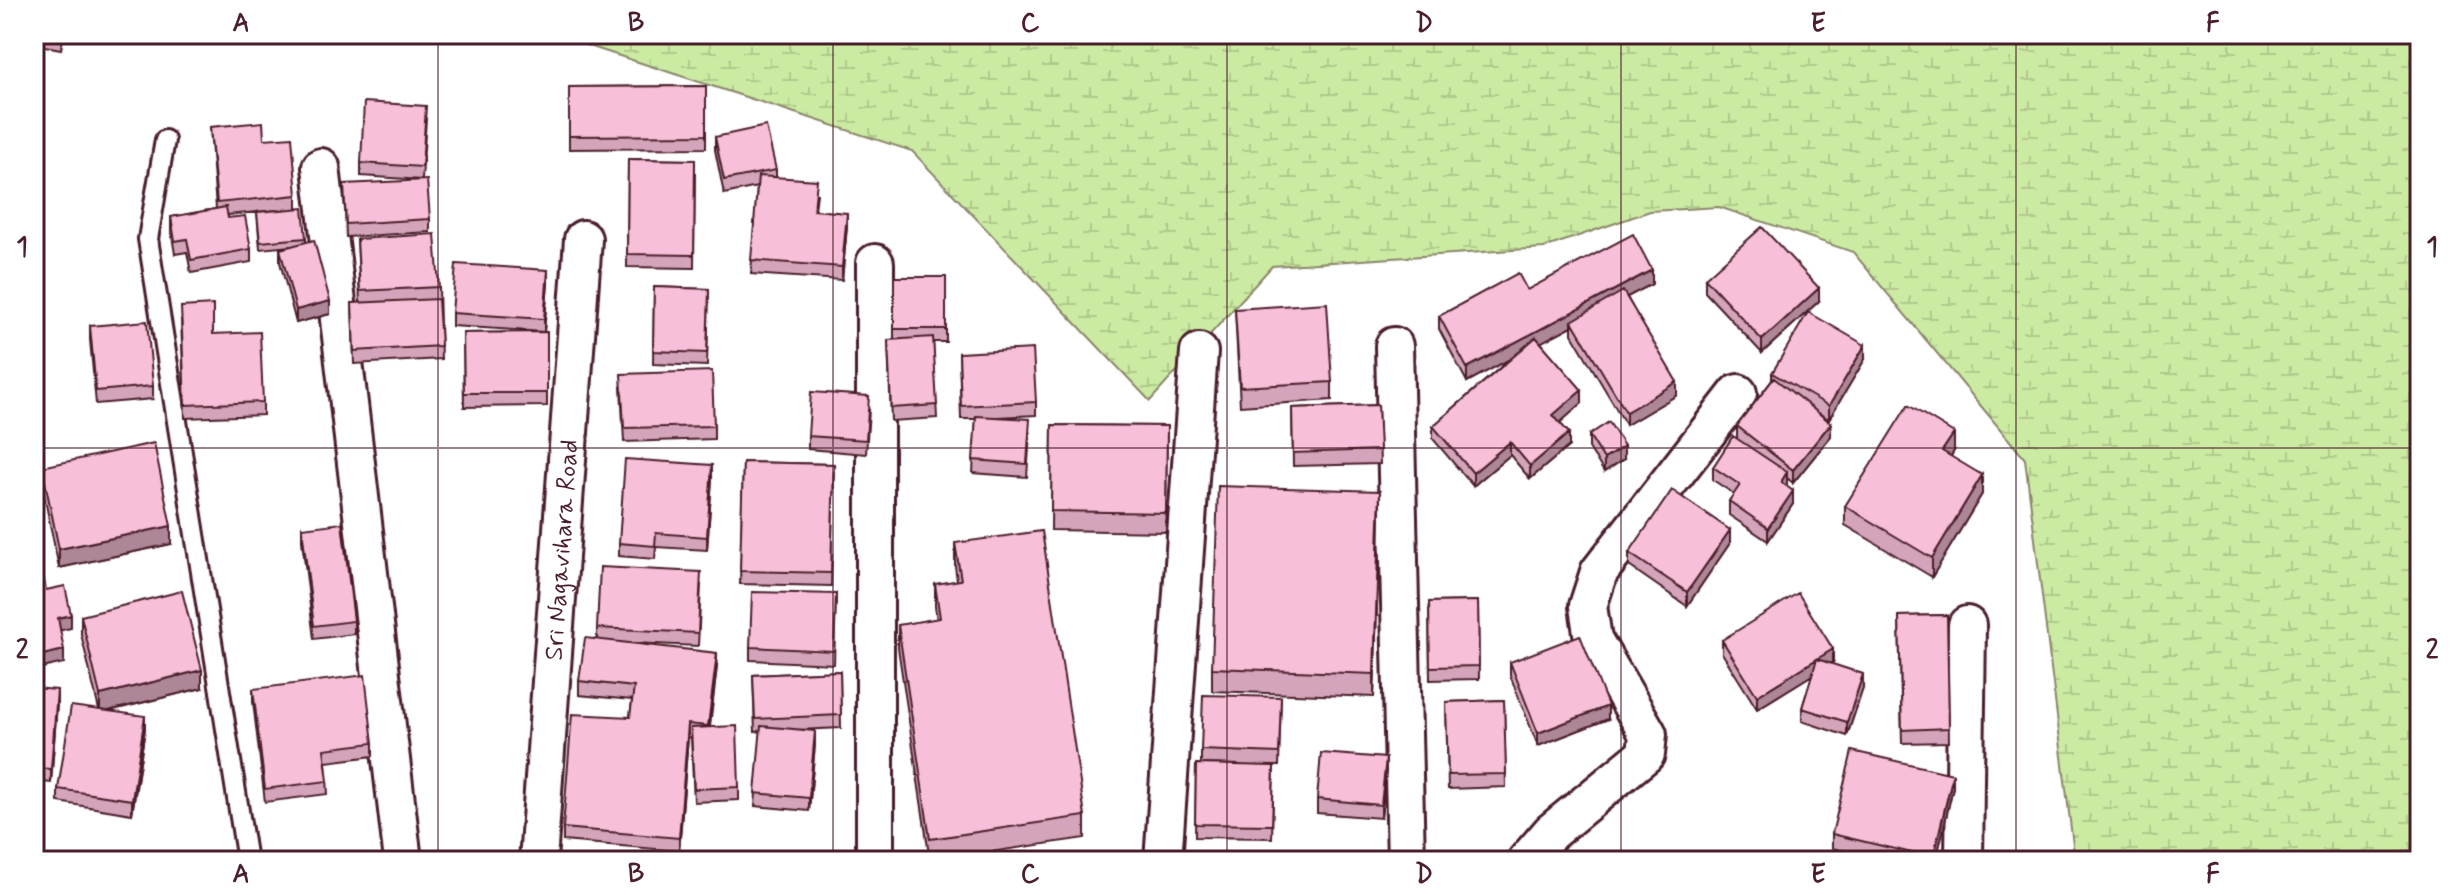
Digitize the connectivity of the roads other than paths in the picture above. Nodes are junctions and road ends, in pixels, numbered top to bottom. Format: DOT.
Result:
graph roads {
  1 [pos="165,140"];
  2 [pos="321,167"];
  3 [pos="583,239"];
  4 [pos="875,263"];
  5 [pos="1394,346"];
  6 [pos="1199,352"];
  7 [pos="1738,393"];
  8 [pos="1967,625"];
  9 [pos="247,861"];
  10 [pos="403,861"];
  11 [pos="538,861"];
  12 [pos="875,861"];
  13 [pos="1163,861"];
  14 [pos="1406,861"];
  15 [pos="1526,861"];
  16 [pos="1964,861"];
  1 -- 9 [label="lane"];
  2 -- 10 [label="street"];
  3 -- 11 [label="street, Sri Nagavihara Road"];
  4 -- 12 [label="street"];
  5 -- 14 [label="street"];
  6 -- 13 [label="street"];
  7 -- 15 [label="street"];
  8 -- 16 [label="street"];
}
